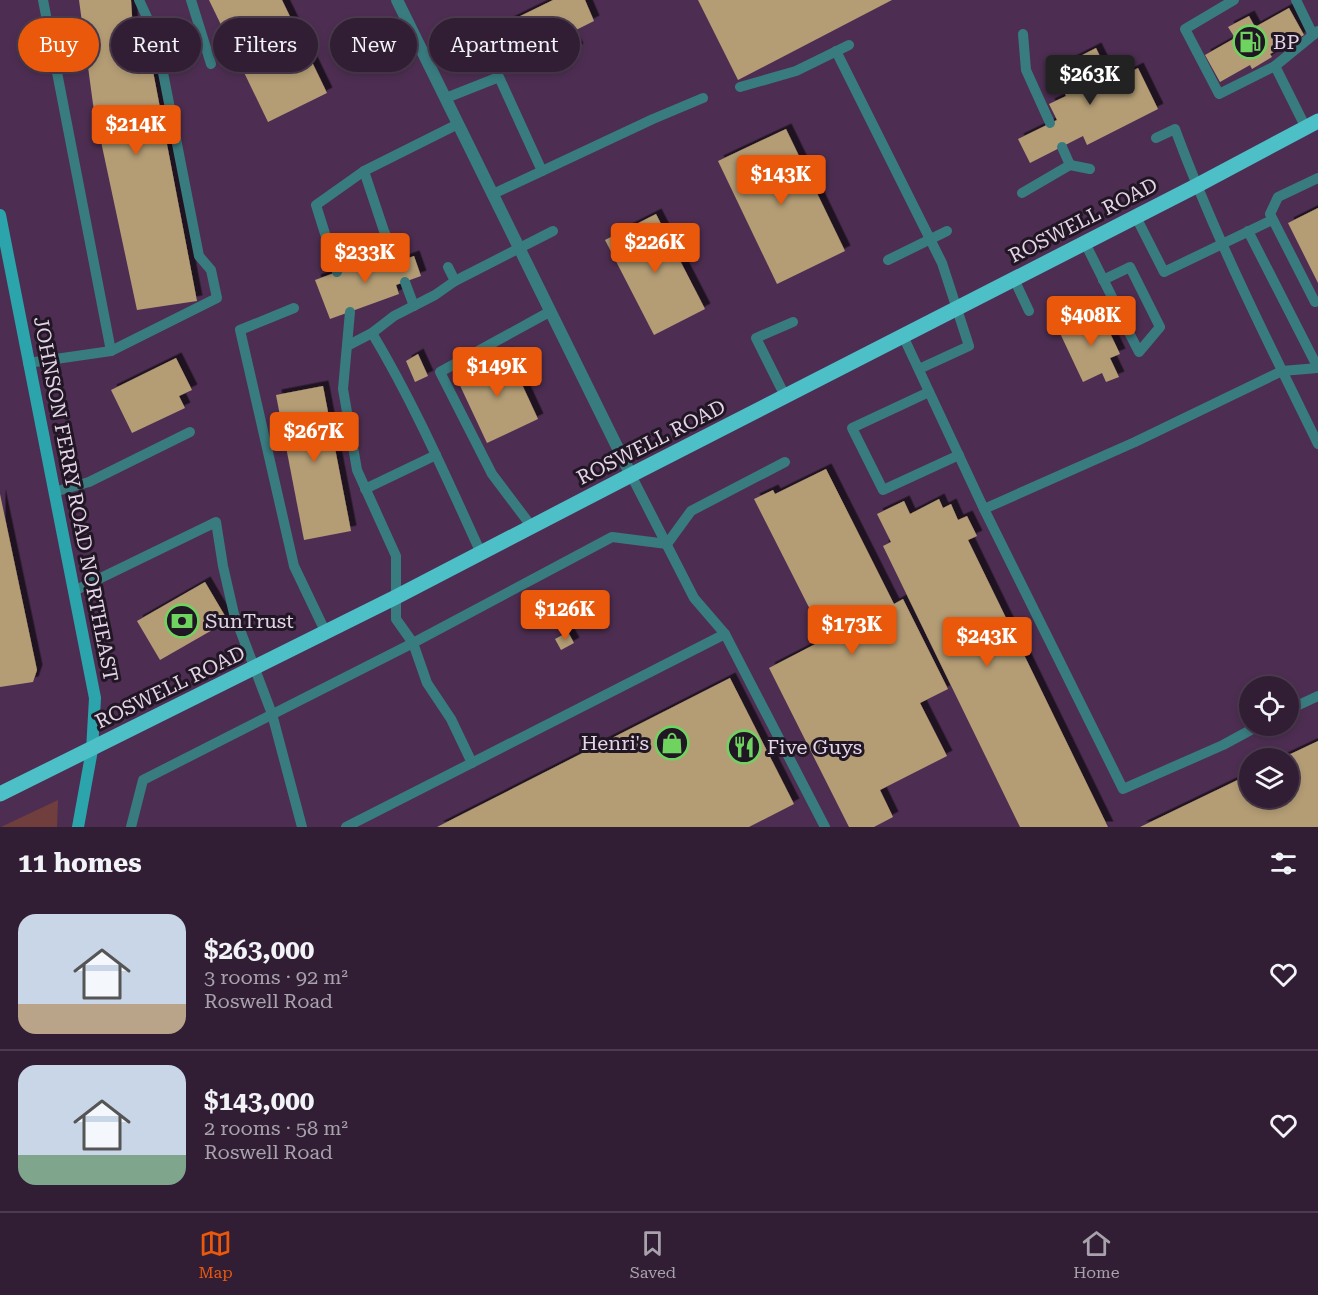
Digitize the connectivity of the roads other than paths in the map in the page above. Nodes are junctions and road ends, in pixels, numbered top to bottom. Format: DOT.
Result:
graph roads {
  1 [pos="43,0"];
  2 [pos="139,0"];
  3 [pos="192,0"];
  4 [pos="398,0"];
  5 [pos="1234,0"];
  6 [pos="1296,0"];
  7 [pos="1316,33"];
  8 [pos="1023,34"];
  9 [pos="849,45"];
  10 [pos="836,51"];
  11 [pos="211,64"];
  12 [pos="1275,66"];
  13 [pos="740,87"];
  14 [pos="446,98"];
  15 [pos="703,98"];
  16 [pos="1050,123"];
  17 [pos="458,124"];
  18 [pos="1312,125"];
  19 [pos="1156,138"];
  20 [pos="1062,147"];
  21 [pos="392,158"];
  22 [pos="1070,165"];
  23 [pos="398,169"];
  24 [pos="1090,169"];
  25 [pos="364,171"];
  26 [pos="542,171"];
  27 [pos="1318,178"];
  28 [pos="1196,186"];
  29 [pos="1022,192"];
  30 [pos="493,194"];
  31 [pos="0,215"];
  32 [pos="1136,216"];
  33 [pos="1272,220"];
  34 [pos="553,231"];
  35 [pos="947,231"];
  36 [pos="1248,231"];
  37 [pos="931,239"];
  38 [pos="1085,243"];
  39 [pos="1222,244"];
  40 [pos="521,249"];
  41 [pos="888,260"];
  42 [pos="397,262"];
  43 [pos="448,267"];
  44 [pos="337,272"];
  45 [pos="1014,279"];
  46 [pos="1103,280"];
  47 [pos="455,281"];
  48 [pos="405,282"];
  49 [pos="1112,297"];
  50 [pos="1315,302"];
  51 [pos="414,306"];
  52 [pos="294,308"];
  53 [pos="956,308"];
  54 [pos="551,311"];
  55 [pos="1029,311"];
  56 [pos="350,312"];
  57 [pos="1121,317"];
  58 [pos="793,322"];
  59 [pos="372,333"];
  60 [pos="903,336"];
  61 [pos="347,346"];
  62 [pos="111,351"];
  63 [pos="28,363"];
  64 [pos="1318,368"];
  65 [pos="919,369"];
  66 [pos="1282,371"];
  67 [pos="929,392"];
  68 [pos="785,396"];
  69 [pos="190,432"];
  70 [pos="1318,444"];
  71 [pos="436,455"];
  72 [pos="959,455"];
  73 [pos="784,462"];
  74 [pos="631,475"];
  75 [pos="365,489"];
  76 [pos="54,492"];
  77 [pos="984,510"];
  78 [pos="532,527"];
  79 [pos="668,544"];
  80 [pos="481,553"];
  81 [pos="74,591"];
  82 [pos="396,597"];
  83 [pos="326,633"];
  84 [pos="725,634"];
  85 [pos="413,643"];
  86 [pos="255,669"];
  87 [pos="1318,696"];
  88 [pos="1299,705"];
  89 [pos="272,714"];
  90 [pos="1240,736"];
  91 [pos="92,750"];
  92 [pos="472,763"];
  93 [pos="0,794"];
  94 [pos="78,827"];
  95 [pos="131,827"];
  96 [pos="302,827"];
  97 [pos="346,827"];
  98 [pos="825,827"];
  1 -- 62 [label="lane"];
  2 -- 62 [label="lane"];
  3 -- 11 [label="lane"];
  4 -- 14 [label="street"];
  5 -- 12 [label="lane"];
  6 -- 7 [label="lane"];
  7 -- 12 [label="lane"];
  8 -- 16 [label="lane"];
  9 -- 10 [label="lane"];
  10 -- 13 [label="lane"];
  10 -- 37 [label="lane"];
  12 -- 18 [label="lane"];
  14 -- 17 [label="street"];
  14 -- 26 [label="lane"];
  15 -- 26 [label="lane"];
  17 -- 21 [label="lane"];
  17 -- 30 [label="street"];
  18 -- 28 [label="main road, ROSWELL ROAD"];
  19 -- 28 [label="lane"];
  20 -- 22 [label="lane"];
  21 -- 23 [label="lane"];
  21 -- 25 [label="lane"];
  22 -- 24 [label="lane"];
  22 -- 29 [label="lane"];
  25 -- 42 [label="lane"];
  25 -- 44 [label="lane"];
  26 -- 30 [label="lane"];
  27 -- 33 [label="lane"];
  28 -- 32 [label="main road, ROSWELL ROAD"];
  28 -- 39 [label="lane"];
  30 -- 40 [label="street"];
  31 -- 63 [label="street, JOHNSON FERRY ROAD NORTHEAST"];
  32 -- 38 [label="main road, ROSWELL ROAD"];
  32 -- 39 [label="lane"];
  33 -- 36 [label="lane"];
  33 -- 50 [label="lane"];
  34 -- 40 [label="lane"];
  35 -- 37 [label="lane"];
  36 -- 39 [label="lane"];
  36 -- 64 [label="lane"];
  37 -- 41 [label="lane"];
  37 -- 53 [label="lane"];
  38 -- 45 [label="main road, ROSWELL ROAD"];
  38 -- 46 [label="lane"];
  39 -- 66 [label="lane"];
  40 -- 47 [label="lane"];
  40 -- 54 [label="street"];
  43 -- 47 [label="lane"];
  45 -- 53 [label="main road, ROSWELL ROAD"];
  45 -- 55 [label="lane"];
  46 -- 49 [label="lane"];
  46 -- 57 [label="lane"];
  47 -- 51 [label="lane"];
  48 -- 51 [label="lane"];
  51 -- 59 [label="lane"];
  52 -- 83 [label="lane"];
  53 -- 60 [label="main road, ROSWELL ROAD"];
  53 -- 65 [label="lane"];
  54 -- 74 [label="street"];
  54 -- 78 [label="lane"];
  56 -- 61 [label="lane"];
  58 -- 68 [label="lane"];
  59 -- 61 [label="lane"];
  59 -- 71 [label="lane"];
  60 -- 65 [label="lane"];
  60 -- 68 [label="main road, ROSWELL ROAD"];
  61 -- 75 [label="lane"];
  62 -- 63 [label="lane"];
  63 -- 76 [label="street, JOHNSON FERRY ROAD NORTHEAST"];
  64 -- 66 [label="lane"];
  65 -- 67 [label="lane"];
  66 -- 70 [label="lane"];
  66 -- 77 [label="lane"];
  67 -- 72 [label="lane"];
  67 -- 72 [label="lane"];
  68 -- 74 [label="main road, ROSWELL ROAD"];
  69 -- 76 [label="lane"];
  71 -- 75 [label="lane"];
  71 -- 80 [label="lane"];
  72 -- 77 [label="lane"];
  73 -- 79 [label="lane"];
  74 -- 78 [label="main road, ROSWELL ROAD"];
  74 -- 79 [label="lane"];
  75 -- 82 [label="lane"];
  76 -- 81 [label="street, JOHNSON FERRY ROAD NORTHEAST"];
  77 -- 90 [label="lane"];
  78 -- 80 [label="main road, ROSWELL ROAD"];
  79 -- 84 [label="lane"];
  79 -- 85 [label="lane"];
  80 -- 82 [label="main road, ROSWELL ROAD"];
  81 -- 86 [label="lane"];
  81 -- 91 [label="street, JOHNSON FERRY ROAD NORTHEAST"];
  82 -- 83 [label="main road, ROSWELL ROAD"];
  82 -- 85 [label="lane"];
  83 -- 86 [label="main road, ROSWELL ROAD"];
  84 -- 92 [label="lane"];
  84 -- 98 [label="lane"];
  85 -- 89 [label="lane"];
  85 -- 92 [label="lane"];
  86 -- 89 [label="lane"];
  86 -- 91 [label="main road, ROSWELL ROAD"];
  87 -- 88 [label="lane"];
  89 -- 95 [label="lane"];
  89 -- 96 [label="lane"];
  91 -- 93 [label="main road, ROSWELL ROAD"];
  91 -- 94 [label="street, JOHNSON FERRY ROAD NORTHEAST"];
  92 -- 97 [label="lane"];
}
